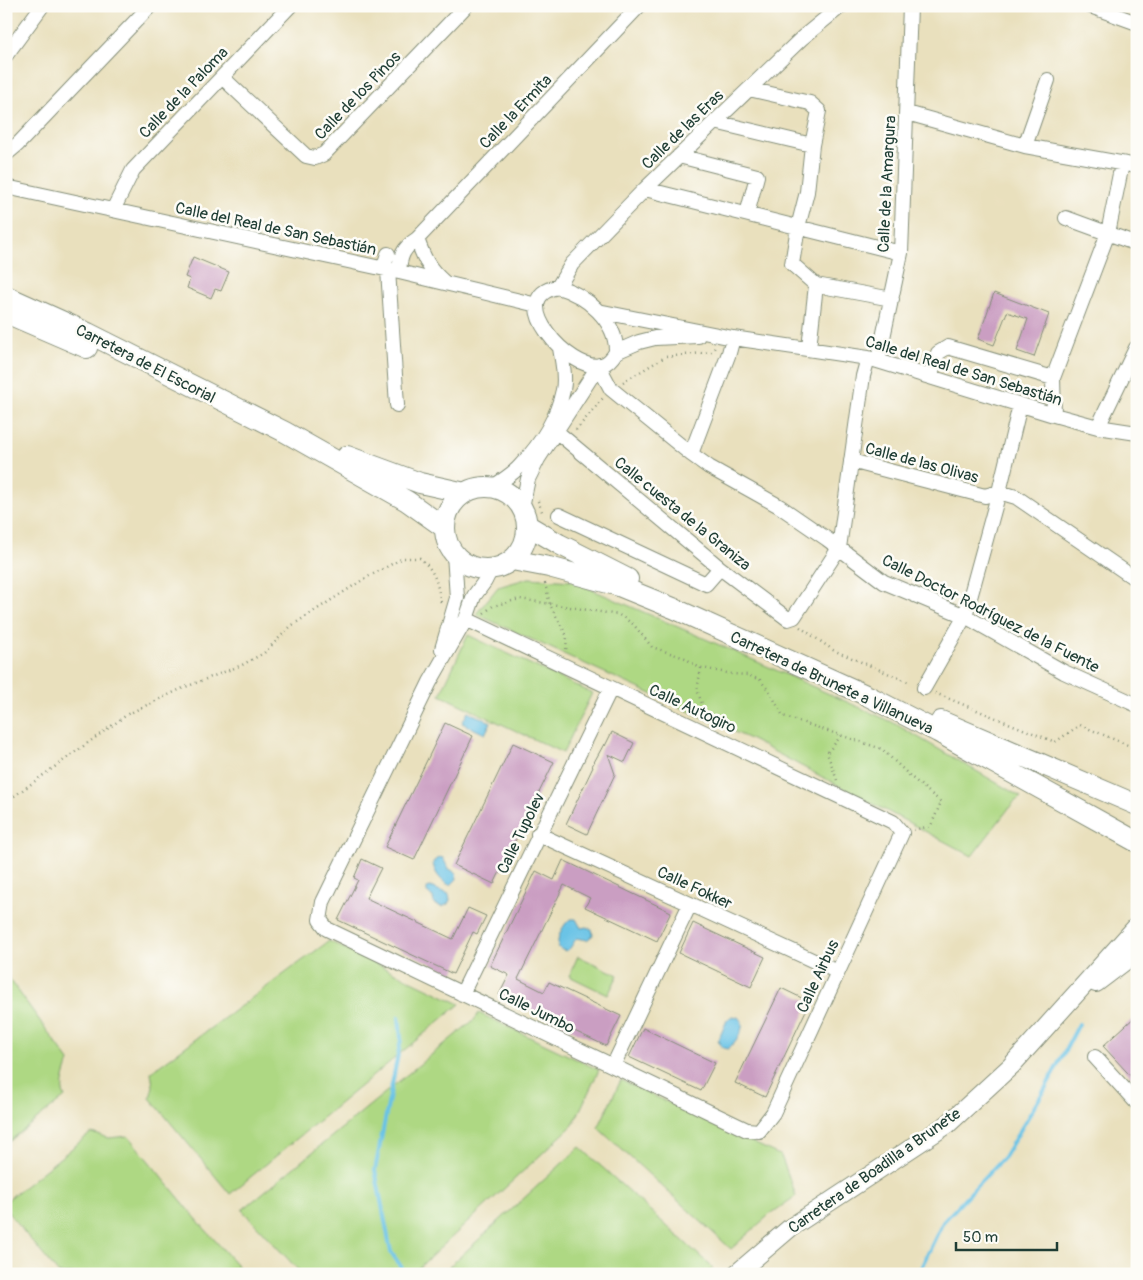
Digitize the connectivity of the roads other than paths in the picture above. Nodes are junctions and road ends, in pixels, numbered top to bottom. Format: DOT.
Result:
graph roads {
  1 [pos="42,6"];
  2 [pos="150,6"];
  3 [pos="290,6"];
  4 [pos="466,6"];
  5 [pos="639,6"];
  6 [pos="841,6"];
  7 [pos="910,6"];
  8 [pos="1090,6"];
  9 [pos="1137,23"];
  10 [pos="6,55"];
  11 [pos="222,77"];
  12 [pos="1048,80"];
  13 [pos="748,89"];
  14 [pos="907,113"];
  15 [pos="715,122"];
  16 [pos="12,143"];
  17 [pos="812,145"];
  18 [pos="1025,146"];
  19 [pos="6,154"];
  20 [pos="679,156"];
  21 [pos="1122,164"];
  22 [pos="1137,166"];
  23 [pos="6,187"];
  24 [pos="645,189"];
  25 [pos="113,210"];
  26 [pos="747,214"];
  27 [pos="1066,218"];
  28 [pos="798,227"];
  29 [pos="1108,233"];
  30 [pos="412,242"];
  31 [pos="1137,244"];
  32 [pos="900,253"];
  33 [pos="388,254"];
  34 [pos="360,264"];
  35 [pos="398,272"];
  36 [pos="446,283"];
  37 [pos="816,285"];
  38 [pos="558,287"];
  39 [pos="6,296"];
  40 [pos="892,300"];
  41 [pos="537,305"];
  42 [pos="598,311"];
  43 [pos="6,313"];
  44 [pos="727,336"];
  45 [pos="560,348"];
  46 [pos="809,348"];
  47 [pos="1136,348"];
  48 [pos="616,352"];
  49 [pos="873,359"];
  50 [pos="601,365"];
  51 [pos="930,377"];
  52 [pos="1053,378"];
  53 [pos="215,398"];
  54 [pos="397,405"];
  55 [pos="1020,405"];
  56 [pos="1054,415"];
  57 [pos="1098,427"];
  58 [pos="285,432"];
  59 [pos="1137,433"];
  60 [pos="562,436"];
  61 [pos="691,454"];
  62 [pos="851,461"];
  63 [pos="492,487"];
  64 [pos="999,492"];
  65 [pos="464,493"];
  66 [pos="532,511"];
  67 [pos="559,515"];
  68 [pos="445,528"];
  69 [pos="839,548"];
  70 [pos="454,554"];
  71 [pos="512,560"];
  72 [pos="720,568"];
  73 [pos="491,569"];
  74 [pos="1137,580"];
  75 [pos="965,616"];
  76 [pos="788,619"];
  77 [pos="469,620"];
  78 [pos="430,682"];
  79 [pos="611,688"];
  80 [pos="924,688"];
  81 [pos="1137,704"];
  82 [pos="1137,805"];
  83 [pos="902,833"];
  84 [pos="538,834"];
  85 [pos="1137,842"];
  86 [pos="690,904"];
  87 [pos="1137,926"];
  88 [pos="1137,952"];
  89 [pos="838,972"];
  90 [pos="462,994"];
  91 [pos="1052,1020"];
  92 [pos="1095,1057"];
  93 [pos="613,1066"];
  94 [pos="1137,1103"];
  95 [pos="759,1131"];
  96 [pos="736,1274"];
  1 -- 10 [label="street"];
  2 -- 16 [label="street"];
  3 -- 11 [label="street, Calle de la Paloma"];
  4 -- 11 [label="street, Calle de los Pinos"];
  5 -- 30 [label="street, Calle la Ermita"];
  6 -- 13 [label="street, Calle de las Eras"];
  7 -- 14 [label="street, Calle de la Amargura"];
  8 -- 9 [label="street"];
  11 -- 25 [label="street, Calle de la Paloma"];
  12 -- 18 [label="street"];
  13 -- 15 [label="street, Calle de las Eras"];
  13 -- 17 [label="street"];
  14 -- 18 [label="street"];
  14 -- 32 [label="street, Calle de la Amargura"];
  15 -- 17 [label="street"];
  15 -- 20 [label="street, Calle de las Eras"];
  16 -- 19 [label="street"];
  17 -- 28 [label="street"];
  18 -- 21 [label="street"];
  20 -- 24 [label="street, Calle de las Eras"];
  20 -- 26 [label="street"];
  21 -- 22 [label="street"];
  21 -- 29 [label="street"];
  23 -- 25 [label="street, Calle del Real de San Sebastián"];
  24 -- 26 [label="street"];
  24 -- 38 [label="street, Calle de las Eras"];
  25 -- 34 [label="street, Calle del Real de San Sebastián"];
  26 -- 28 [label="street"];
  27 -- 29 [label="street"];
  28 -- 32 [label="street"];
  28 -- 37 [label="street"];
  29 -- 31 [label="street"];
  29 -- 52 [label="street"];
  30 -- 33 [label="street, Calle la Ermita"];
  30 -- 35 [label="street, Calle la Ermita"];
  30 -- 36 [label="street"];
  32 -- 40 [label="street, Calle de la Amargura"];
  33 -- 34 [label="street, Calle la Ermita"];
  33 -- 35 [label="street"];
  34 -- 35 [label="street, Calle del Real de San Sebastián"];
  35 -- 36 [label="street, Calle del Real de San Sebastián"];
  35 -- 54 [label="street"];
  36 -- 41 [label="street, Calle del Real de San Sebastián"];
  37 -- 40 [label="street"];
  37 -- 46 [label="street"];
  38 -- 41 [label="street"];
  38 -- 42 [label="street"];
  39 -- 53 [label="highway, Carretera de El Escorial"];
  40 -- 49 [label="street, Calle de la Amargura"];
  41 -- 45 [label="street"];
  42 -- 44 [label="street, Calle del Real de San Sebastián"];
  42 -- 48 [label="street"];
  43 -- 53 [label="highway"];
  44 -- 46 [label="street, Calle del Real de San Sebastián"];
  44 -- 48 [label="street, Calle del Real de San Sebastián"];
  44 -- 61 [label="street"];
  45 -- 50 [label="street"];
  45 -- 63 [label="street"];
  46 -- 49 [label="street, Calle del Real de San Sebastián"];
  47 -- 57 [label="street"];
  48 -- 50 [label="street, Calle del Real de San Sebastián"];
  49 -- 51 [label="street, Calle del Real de San Sebastián"];
  49 -- 62 [label="street, Calle de la Amargura"];
  50 -- 60 [label="street, Calle del Real de San Sebastián"];
  50 -- 61 [label="street, Calle Doctor Rodríguez de la Fuente"];
  51 -- 52 [label="street"];
  51 -- 55 [label="street, Calle del Real de San Sebastián"];
  52 -- 56 [label="street"];
  53 -- 58 [label="highway, Carretera de El Escorial"];
  55 -- 56 [label="street, Calle del Real de San Sebastián"];
  55 -- 64 [label="street"];
  56 -- 57 [label="street, Calle del Real de San Sebastián"];
  57 -- 59 [label="street, Calle del Real de San Sebastián"];
  58 -- 65 [label="highway, Carretera de El Escorial"];
  58 -- 68 [label="highway, Carretera de El Escorial"];
  60 -- 66 [label="street, Calle del Real de San Sebastián"];
  60 -- 72 [label="street, Calle cuesta de la Graniza"];
  61 -- 69 [label="street, Calle Doctor Rodríguez de la Fuente"];
  62 -- 64 [label="street, Calle de las Olivas"];
  62 -- 69 [label="street, Calle de la Amargura"];
  63 -- 65 [label="highway"];
  63 -- 66 [label="highway"];
  64 -- 74 [label="street, Calle de las Olivas"];
  64 -- 75 [label="street"];
  65 -- 68 [label="highway"];
  66 -- 71 [label="highway"];
  66 -- 82 [label="highway, Carretera de Brunete a Villanueva"];
  67 -- 72 [label="street"];
  68 -- 70 [label="highway"];
  69 -- 75 [label="street, Calle Doctor Rodríguez de la Fuente"];
  69 -- 76 [label="street, Calle de la Amargura"];
  70 -- 73 [label="highway"];
  70 -- 78 [label="street"];
  71 -- 73 [label="highway"];
  71 -- 85 [label="highway, Carretera de Brunete a Villanueva"];
  72 -- 76 [label="street, Calle cuesta de la Graniza"];
  73 -- 77 [label="street"];
  75 -- 80 [label="street"];
  75 -- 81 [label="street, Calle Doctor Rodríguez de la Fuente"];
  77 -- 78 [label="street"];
  77 -- 79 [label="street, Calle Autogiro"];
  78 -- 90 [label="street, Calle Jumbo"];
  79 -- 83 [label="street, Calle Autogiro"];
  79 -- 84 [label="street, Calle Tupolev"];
  83 -- 89 [label="street, Calle Airbus"];
  84 -- 86 [label="street, Calle Fokker"];
  84 -- 90 [label="street, Calle Tupolev"];
  86 -- 89 [label="street, Calle Fokker"];
  86 -- 93 [label="street"];
  87 -- 91 [label="main road, Carretera de Boadilla a Brunete"];
  88 -- 91 [label="main road, Carretera de Boadilla a Brunete"];
  89 -- 95 [label="street, Calle Airbus"];
  90 -- 93 [label="street, Calle Jumbo"];
  91 -- 96 [label="main road, Carretera de Boadilla a Brunete"];
  92 -- 94 [label="street"];
  93 -- 95 [label="street, Calle Jumbo"];
}
